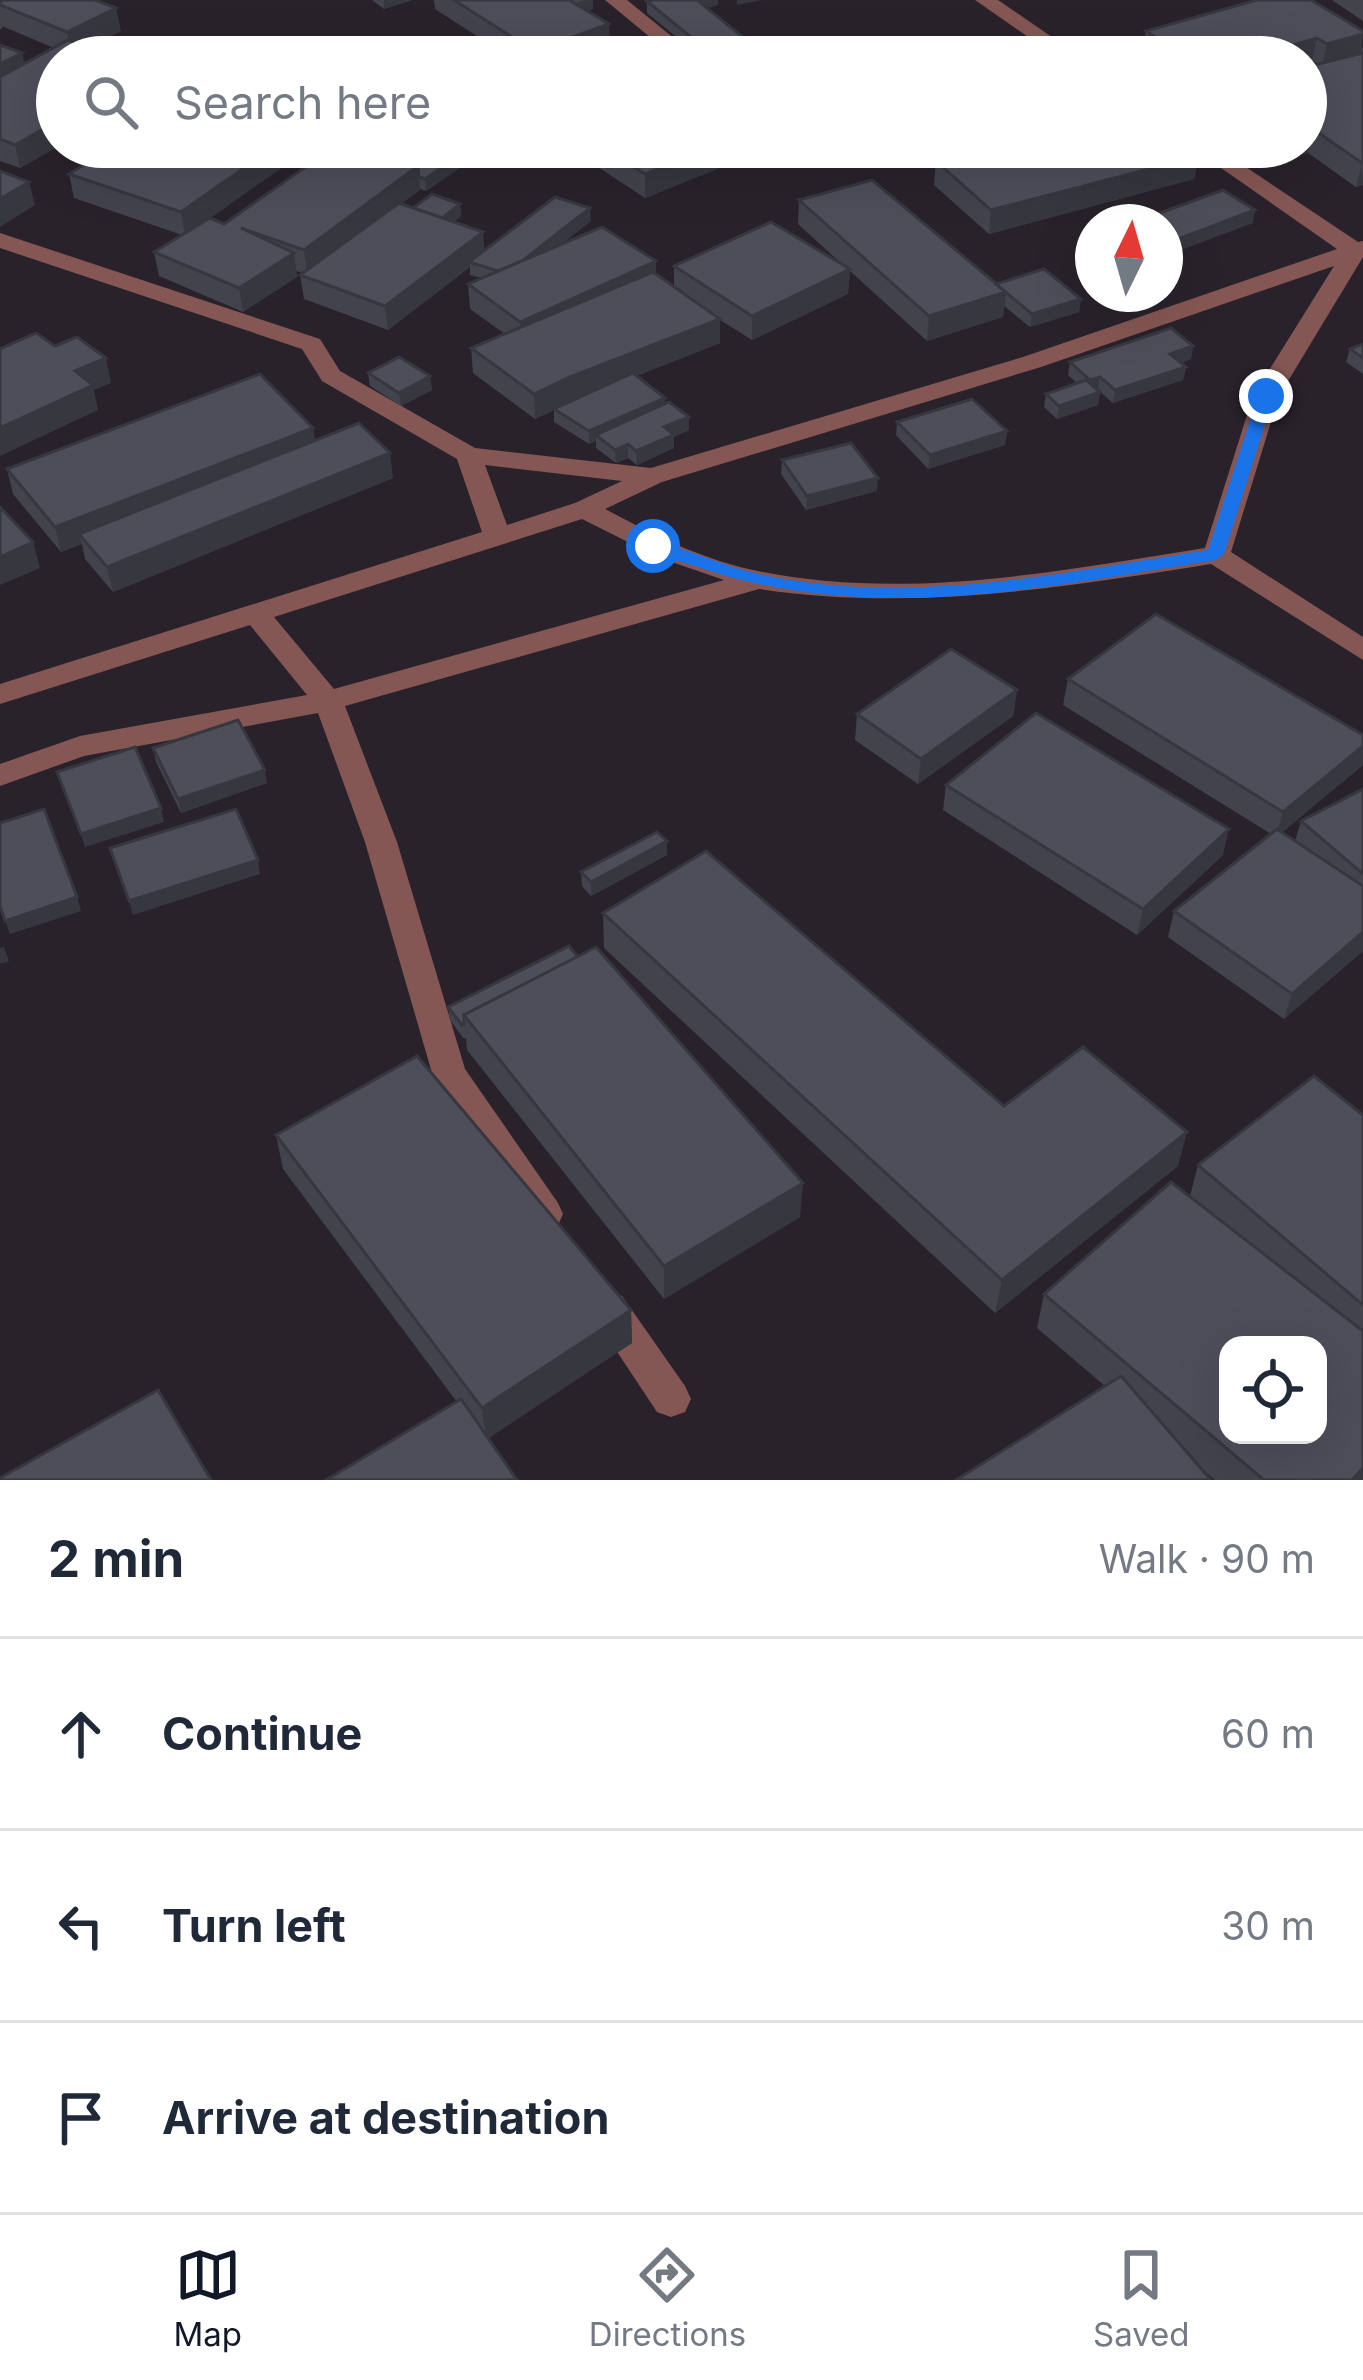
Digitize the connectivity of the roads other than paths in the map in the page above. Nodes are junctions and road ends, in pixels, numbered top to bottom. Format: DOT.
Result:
graph roads {
  1 [pos="615,0"];
  2 [pos="985,0"];
  3 [pos="660,36"];
  4 [pos="1039,36"];
  5 [pos="1234,168"];
  6 [pos="0,240"];
  7 [pos="1359,250"];
  8 [pos="470,454"];
  9 [pos="653,476"];
  10 [pos="584,508"];
  11 [pos="496,533"];
  12 [pos="1216,554"];
  13 [pos="757,580"];
  14 [pos="254,611"];
  15 [pos="1363,650"];
  16 [pos="0,694"];
  17 [pos="328,701"];
  18 [pos="0,775"];
  19 [pos="566,1246"];
  20 [pos="592,1284"];
  21 [pos="670,1399"];
  1 -- 3 [label="street"];
  2 -- 4 [label="street"];
  5 -- 7 [label="street"];
  6 -- 8 [label="street"];
  7 -- 9 [label="street"];
  7 -- 12 [label="street"];
  8 -- 9 [label="street"];
  8 -- 11 [label="street"];
  9 -- 10 [label="street"];
  10 -- 11 [label="street"];
  10 -- 13 [label="street"];
  11 -- 14 [label="street"];
  12 -- 13 [label="street"];
  12 -- 15 [label="street"];
  13 -- 17 [label="street"];
  14 -- 16 [label="street"];
  14 -- 17 [label="street"];
  17 -- 18 [label="street"];
  17 -- 19 [label="street"];
  20 -- 21 [label="street"];
}
